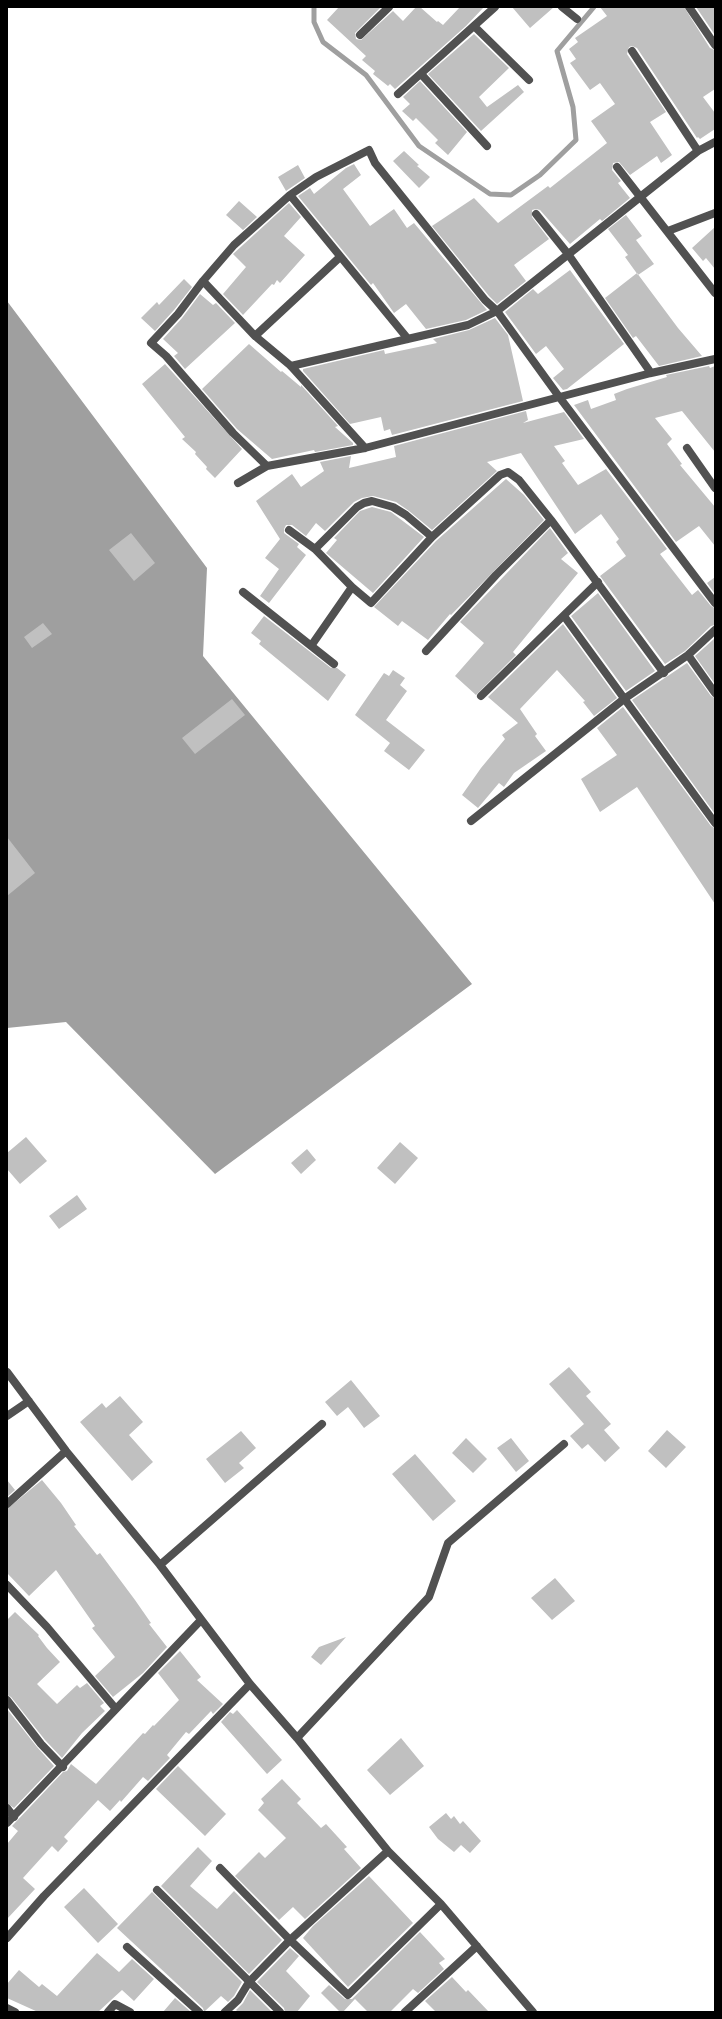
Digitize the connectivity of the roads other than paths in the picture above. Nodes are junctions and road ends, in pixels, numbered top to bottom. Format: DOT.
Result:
graph roads {
  1 [pos="389,7"];
  2 [pos="496,7"];
  3 [pos="562,7"];
  4 [pos="689,7"];
  5 [pos="577,19"];
  6 [pos="475,27"];
  7 [pos="360,35"];
  8 [pos="715,45"];
  9 [pos="632,51"];
  10 [pos="421,74"];
  11 [pos="529,80"];
  12 [pos="398,94"];
  13 [pos="715,142"];
  14 [pos="487,146"];
  15 [pos="698,151"];
  16 [pos="617,167"];
  17 [pos="290,195"];
  18 [pos="640,198"];
  19 [pos="715,213"];
  20 [pos="536,214"];
  21 [pos="668,231"];
  22 [pos="568,254"];
  23 [pos="340,257"];
  24 [pos="203,281"];
  25 [pos="715,293"];
  26 [pos="497,311"];
  27 [pos="255,336"];
  28 [pos="408,339"];
  29 [pos="715,359"];
  30 [pos="291,366"];
  31 [pos="651,373"];
  32 [pos="560,398"];
  33 [pos="365,448"];
  34 [pos="687,448"];
  35 [pos="267,466"];
  36 [pos="238,483"];
  37 [pos="715,488"];
  38 [pos="551,520"];
  39 [pos="290,530"];
  40 [pos="432,537"];
  41 [pos="315,549"];
  42 [pos="598,582"];
  43 [pos="352,587"];
  44 [pos="243,592"];
  45 [pos="715,603"];
  46 [pos="564,616"];
  47 [pos="715,630"];
  48 [pos="311,646"];
  49 [pos="426,651"];
  50 [pos="688,655"];
  51 [pos="334,664"];
  52 [pos="664,673"];
  53 [pos="715,693"];
  54 [pos="481,696"];
  55 [pos="624,699"];
  56 [pos="471,821"];
  57 [pos="715,823"];
  58 [pos="7,1372"];
  59 [pos="29,1401"];
  60 [pos="7,1416"];
  61 [pos="322,1424"];
  62 [pos="564,1444"];
  63 [pos="66,1451"];
  64 [pos="7,1504"];
  65 [pos="160,1566"];
  66 [pos="7,1585"];
  67 [pos="201,1620"];
  68 [pos="250,1684"];
  69 [pos="7,1700"];
  70 [pos="116,1709"];
  71 [pos="297,1738"];
  72 [pos="63,1766"];
  73 [pos="7,1808"];
  74 [pos="14,1817"];
  75 [pos="7,1823"];
  76 [pos="388,1851"];
  77 [pos="220,1868"];
  78 [pos="157,1890"];
  79 [pos="441,1904"];
  80 [pos="7,1938"];
  81 [pos="290,1940"];
  82 [pos="477,1946"];
  83 [pos="127,1947"];
  84 [pos="249,1982"];
  85 [pos="7,2008"];
  86 [pos="15,2012"];
  87 [pos="108,2012"];
  88 [pos="130,2012"];
  89 [pos="199,2012"];
  90 [pos="226,2012"];
  91 [pos="280,2012"];
  92 [pos="405,2012"];
  93 [pos="534,2012"];
  1 -- 7 [label="street"];
  2 -- 6 [label="street"];
  3 -- 5 [label="street"];
  4 -- 8 [label="street"];
  6 -- 10 [label="street"];
  6 -- 11 [label="street"];
  9 -- 15 [label="street"];
  10 -- 12 [label="street"];
  10 -- 14 [label="street"];
  13 -- 15 [label="street"];
  15 -- 18 [label="street"];
  16 -- 18 [label="street"];
  17 -- 23 [label="street"];
  17 -- 24 [label="street"];
  17 -- 26 [label="street"];
  18 -- 21 [label="street"];
  18 -- 22 [label="street"];
  19 -- 21 [label="street"];
  20 -- 22 [label="street"];
  21 -- 25 [label="street"];
  22 -- 26 [label="street"];
  22 -- 31 [label="street"];
  23 -- 27 [label="street"];
  23 -- 28 [label="street"];
  24 -- 27 [label="street"];
  24 -- 35 [label="street"];
  26 -- 28 [label="street"];
  26 -- 32 [label="street"];
  27 -- 30 [label="street"];
  28 -- 30 [label="street"];
  29 -- 31 [label="street"];
  30 -- 33 [label="street"];
  31 -- 32 [label="street"];
  32 -- 33 [label="street"];
  32 -- 45 [label="street"];
  33 -- 35 [label="street"];
  34 -- 37 [label="street"];
  35 -- 36 [label="street"];
  38 -- 40 [label="street"];
  38 -- 42 [label="street"];
  38 -- 49 [label="street"];
  39 -- 41 [label="street"];
  40 -- 41 [label="street"];
  40 -- 43 [label="street"];
  41 -- 43 [label="street"];
  42 -- 46 [label="street"];
  42 -- 52 [label="street"];
  43 -- 48 [label="street"];
  44 -- 48 [label="street"];
  46 -- 54 [label="street"];
  46 -- 55 [label="street"];
  47 -- 50 [label="street"];
  48 -- 51 [label="street"];
  50 -- 52 [label="street"];
  50 -- 53 [label="street"];
  52 -- 55 [label="street"];
  55 -- 56 [label="street"];
  55 -- 57 [label="street"];
  58 -- 59 [label="street"];
  59 -- 60 [label="street"];
  59 -- 63 [label="street"];
  61 -- 65 [label="street"];
  62 -- 71 [label="street"];
  63 -- 64 [label="street"];
  63 -- 65 [label="street"];
  65 -- 67 [label="street"];
  66 -- 70 [label="street"];
  67 -- 68 [label="street"];
  67 -- 70 [label="street"];
  68 -- 71 [label="street"];
  68 -- 80 [label="street"];
  69 -- 72 [label="street"];
  70 -- 72 [label="street"];
  71 -- 76 [label="street"];
  72 -- 74 [label="street"];
  73 -- 74 [label="street"];
  74 -- 75 [label="street"];
  76 -- 79 [label="street"];
  76 -- 81 [label="street"];
  77 -- 81 [label="street"];
  78 -- 84 [label="street"];
  79 -- 81 [label="street"];
  79 -- 82 [label="street"];
  81 -- 84 [label="street"];
  82 -- 92 [label="street"];
  82 -- 93 [label="street"];
  83 -- 89 [label="street"];
  84 -- 90 [label="street"];
  84 -- 91 [label="street"];
  85 -- 86 [label="street"];
  87 -- 88 [label="street"];
}
